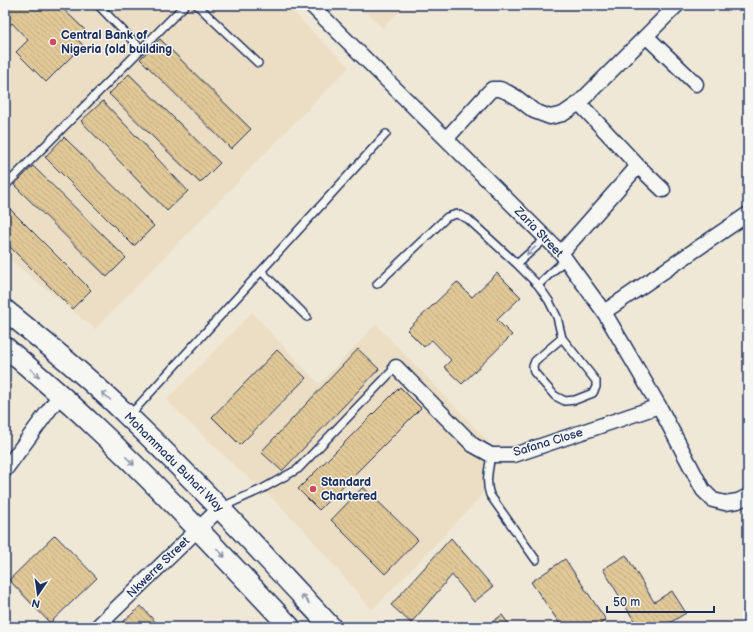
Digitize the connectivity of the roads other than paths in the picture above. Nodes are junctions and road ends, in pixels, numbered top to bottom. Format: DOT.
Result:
graph roads {
  1 [pos="98,5"];
  2 [pos="185,5"];
  3 [pos="197,5"];
  4 [pos="311,5"];
  5 [pos="677,5"];
  6 [pos="646,36"];
  7 [pos="141,49"];
  8 [pos="258,63"];
  9 [pos="696,84"];
  10 [pos="579,103"];
  11 [pos="386,134"];
  12 [pos="446,139"];
  13 [pos="638,166"];
  14 [pos="5,186"];
  15 [pos="663,190"];
  16 [pos="748,214"];
  17 [pos="546,238"];
  18 [pos="563,256"];
  19 [pos="517,264"];
  20 [pos="261,271"];
  21 [pos="376,284"];
  22 [pos="538,285"];
  23 [pos="5,310"];
  24 [pos="604,312"];
  25 [pos="307,317"];
  26 [pos="562,338"];
  27 [pos="5,347"];
  28 [pos="396,367"];
  29 [pos="60,395"];
  30 [pos="659,406"];
  31 [pos="129,416"];
  32 [pos="491,455"];
  33 [pos="5,470"];
  34 [pos="748,496"];
  35 [pos="220,508"];
  36 [pos="198,528"];
  37 [pos="536,560"];
  38 [pos="97,627"];
  39 [pos="290,627"];
  40 [pos="331,627"];
  1 -- 7 [label="lane"];
  2 -- 7 [label="lane"];
  3 -- 8 [label="lane"];
  4 -- 12 [label="street, Zaria Street"];
  5 -- 6 [label="street"];
  6 -- 9 [label="street"];
  6 -- 10 [label="street"];
  7 -- 14 [label="lane"];
  10 -- 12 [label="street"];
  10 -- 13 [label="street"];
  11 -- 20 [label="lane"];
  12 -- 17 [label="street, Zaria Street"];
  13 -- 15 [label="street"];
  13 -- 18 [label="street"];
  16 -- 24 [label="street"];
  17 -- 18 [label="street, Zaria Street"];
  17 -- 19 [label="lane, one-way"];
  18 -- 22 [label="lane"];
  18 -- 24 [label="street, Zaria Street"];
  19 -- 21 [label="lane"];
  19 -- 22 [label="lane"];
  20 -- 25 [label="lane"];
  20 -- 31 [label="lane"];
  22 -- 26 [label="lane"];
  31 -- 23 [label="main road, Mohammadu Buhari Way, one-way"];
  24 -- 30 [label="street, Zaria Street"];
  26 -- 26 [label="lane"];
  27 -- 29 [label="main road, one-way"];
  28 -- 32 [label="street, Safana Close"];
  28 -- 35 [label="lane"];
  29 -- 33 [label="street"];
  29 -- 36 [label="main road, one-way"];
  30 -- 32 [label="street, Safana Close"];
  30 -- 34 [label="street, Zaria Street"];
  31 -- 35 [label="main road, Mohammadu Buhari Way"];
  32 -- 37 [label="lane"];
  35 -- 36 [label="street, Nkwerre Street"];
  40 -- 35 [label="main road, Mohammadu Buhari Way, one-way"];
  36 -- 38 [label="street, Nkwerre Street"];
  36 -- 39 [label="main road, one-way"];
}
